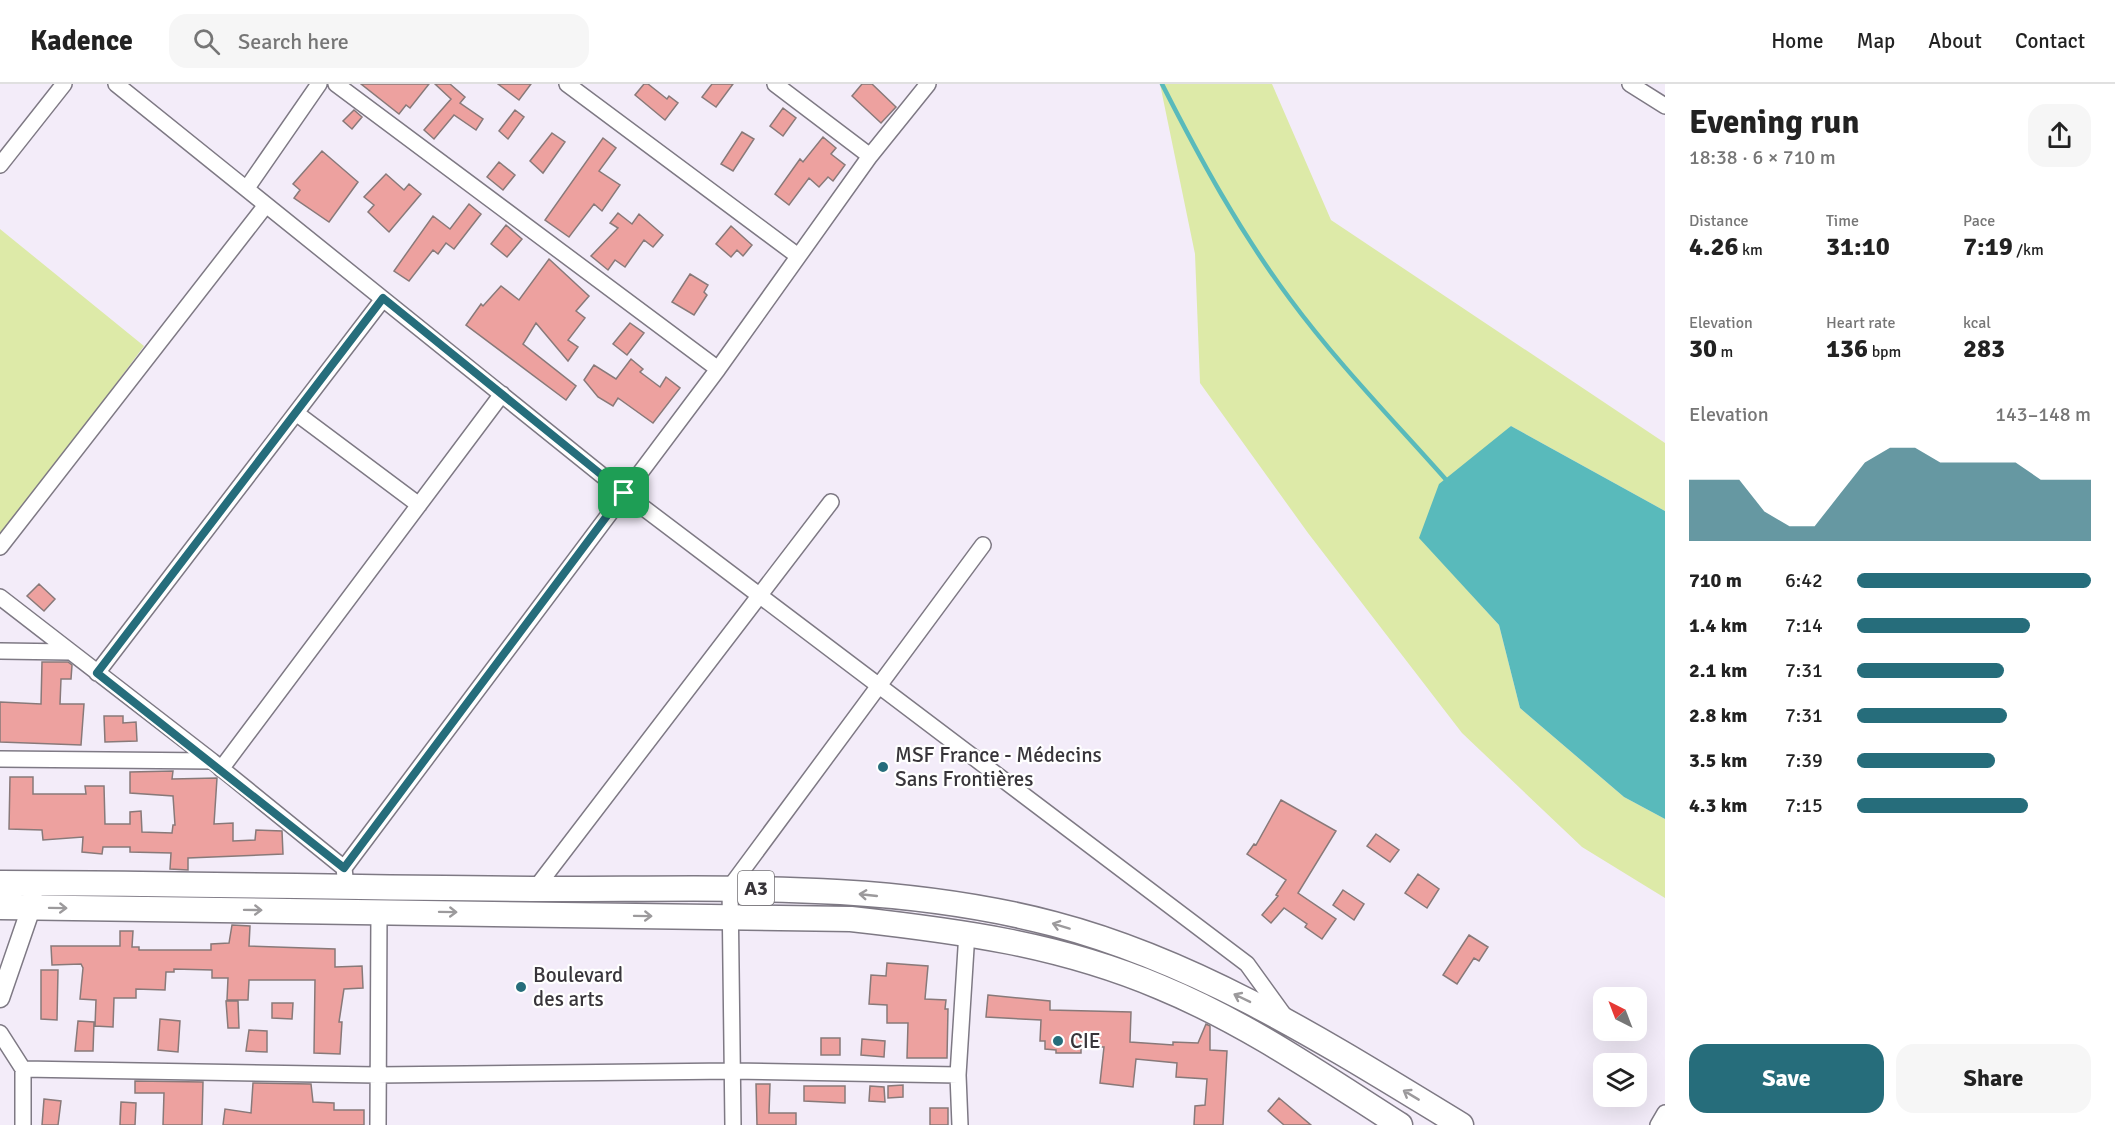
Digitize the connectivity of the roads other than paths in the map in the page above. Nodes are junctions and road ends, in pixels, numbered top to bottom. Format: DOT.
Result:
graph roads {
  1 [pos="64,84"];
  2 [pos="116,84"];
  3 [pos="320,84"];
  4 [pos="336,84"];
  5 [pos="567,84"];
  6 [pos="775,84"];
  7 [pos="928,84"];
  8 [pos="1630,84"];
  9 [pos="1665,106"];
  10 [pos="870,156"];
  11 [pos="0,165"];
  12 [pos="247,188"];
  13 [pos="266,205"];
  14 [pos="798,256"];
  15 [pos="383,298"];
  16 [pos="718,369"];
  17 [pos="502,394"];
  18 [pos="296,413"];
  19 [pos="624,493"];
  20 [pos="831,502"];
  21 [pos="419,505"];
  22 [pos="983,544"];
  23 [pos="0,547"];
  24 [pos="761,595"];
  25 [pos="0,597"];
  26 [pos="0,651"];
  27 [pos="70,652"];
  28 [pos="97,673"];
  29 [pos="878,686"];
  30 [pos="0,759"];
  31 [pos="216,765"];
  32 [pos="0,883"];
  33 [pos="34,883"];
  34 [pos="730,887"];
  35 [pos="347,889"];
  36 [pos="535,889"];
  37 [pos="0,907"];
  38 [pos="31,908"];
  39 [pos="379,911"];
  40 [pos="729,917"];
  41 [pos="967,932"];
  42 [pos="0,998"];
  43 [pos="1288,1020"];
  44 [pos="0,1033"];
  45 [pos="23,1069"];
  46 [pos="732,1071"];
  47 [pos="377,1075"];
  48 [pos="958,1075"];
  49 [pos="1665,1113"];
  50 [pos="23,1125"];
  51 [pos="378,1125"];
  52 [pos="733,1125"];
  53 [pos="960,1125"];
  54 [pos="1400,1125"];
  55 [pos="1461,1125"];
  56 [pos="1658,1125"];
  1 -- 11 [label="street"];
  2 -- 12 [label="street"];
  3 -- 12 [label="street"];
  4 -- 16 [label="street"];
  5 -- 14 [label="street"];
  6 -- 10 [label="street"];
  7 -- 10 [label="street"];
  8 -- 9 [label="street"];
  10 -- 14 [label="street"];
  12 -- 13 [label="street"];
  13 -- 15 [label="street"];
  13 -- 23 [label="street"];
  14 -- 16 [label="street"];
  15 -- 17 [label="street"];
  15 -- 18 [label="street"];
  16 -- 19 [label="street"];
  17 -- 19 [label="street"];
  17 -- 21 [label="street"];
  18 -- 21 [label="street"];
  18 -- 28 [label="street"];
  19 -- 24 [label="street"];
  19 -- 35 [label="street"];
  20 -- 24 [label="street"];
  21 -- 31 [label="street"];
  22 -- 29 [label="street"];
  24 -- 29 [label="street"];
  24 -- 36 [label="street"];
  25 -- 27 [label="street"];
  26 -- 27 [label="street"];
  27 -- 28 [label="street"];
  28 -- 31 [label="street"];
  29 -- 34 [label="street"];
  29 -- 43 [label="street"];
  30 -- 31 [label="street"];
  31 -- 35 [label="street"];
  32 -- 33 [label="highway, A3"];
  33 -- 35 [label="highway, A3"];
  33 -- 38 [label="street"];
  34 -- 36 [label="highway, A3"];
  34 -- 40 [label="street"];
  43 -- 34 [label="highway, A3, one-way"];
  35 -- 36 [label="highway, A3"];
  38 -- 35 [label="highway, A3, one-way"];
  35 -- 39 [label="highway, A3"];
  37 -- 38 [label="highway, A3"];
  38 -- 42 [label="street"];
  39 -- 40 [label="highway, A3, one-way"];
  39 -- 47 [label="street"];
  40 -- 41 [label="highway, A3"];
  40 -- 46 [label="street"];
  41 -- 48 [label="street"];
  41 -- 54 [label="highway, A3"];
  55 -- 43 [label="highway, A3, one-way"];
  44 -- 45 [label="street"];
  45 -- 47 [label="street"];
  45 -- 50 [label="street"];
  46 -- 47 [label="street"];
  46 -- 48 [label="street"];
  46 -- 52 [label="street"];
  47 -- 51 [label="street"];
  48 -- 53 [label="street"];
  49 -- 56 [label="street"];
}
